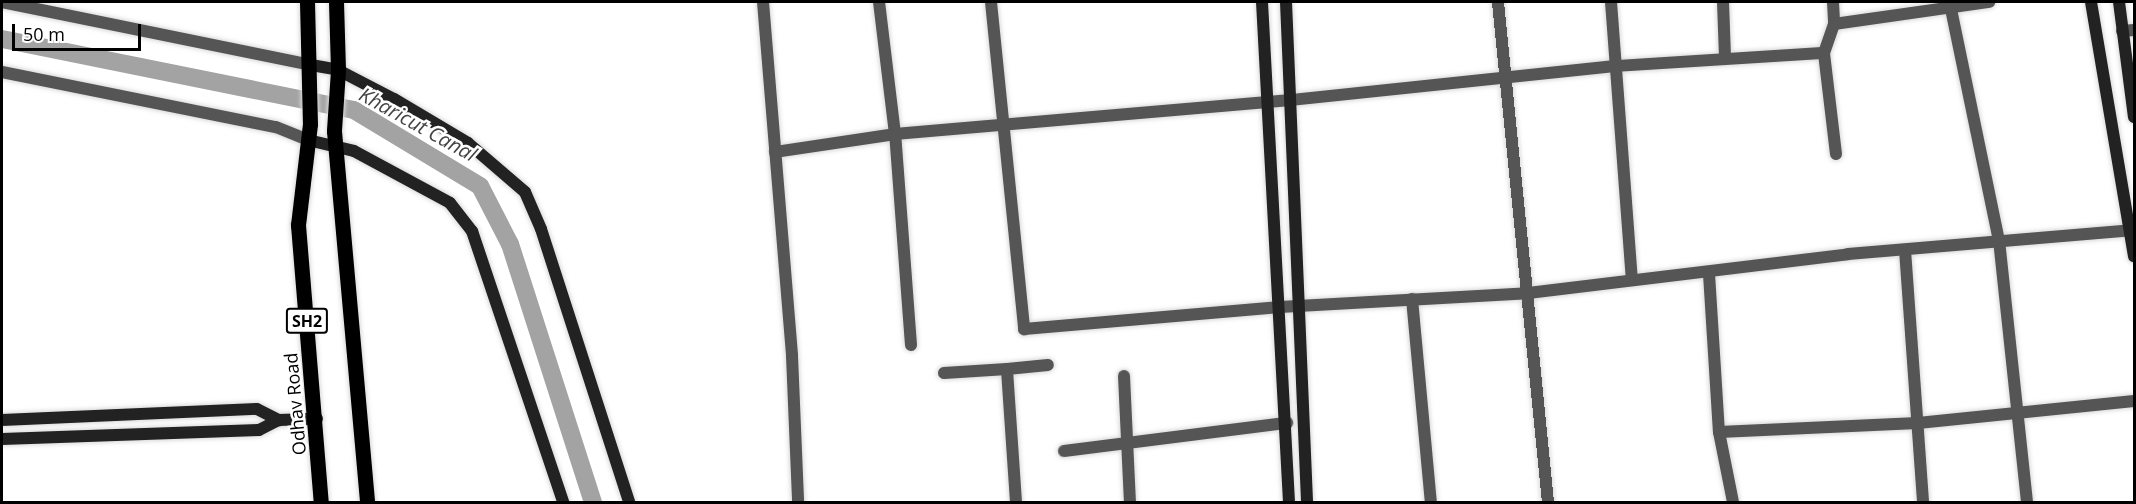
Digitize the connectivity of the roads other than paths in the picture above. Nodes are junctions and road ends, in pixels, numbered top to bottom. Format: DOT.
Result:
graph roads {
  1 [pos="2,2"];
  2 [pos="307,2"];
  3 [pos="336,2"];
  4 [pos="763,2"];
  5 [pos="879,2"];
  6 [pos="991,2"];
  7 [pos="1262,2"];
  8 [pos="1286,2"];
  9 [pos="1498,2"];
  10 [pos="1611,2"];
  11 [pos="1723,2"];
  12 [pos="1833,2"];
  13 [pos="1989,2"];
  14 [pos="2091,2"];
  15 [pos="2119,2"];
  16 [pos="1952,9"];
  17 [pos="1834,24"];
  18 [pos="2128,31"];
  19 [pos="1824,52"];
  20 [pos="1725,57"];
  21 [pos="1616,66"];
  22 [pos="311,70"];
  23 [pos="338,70"];
  24 [pos="2,72"];
  25 [pos="1506,79"];
  26 [pos="2132,89"];
  27 [pos="1291,100"];
  28 [pos="1268,102"];
  29 [pos="2134,117"];
  30 [pos="1002,124"];
  31 [pos="895,134"];
  32 [pos="335,139"];
  33 [pos="308,140"];
  34 [pos="775,152"];
  35 [pos="1836,154"];
  36 [pos="2133,230"];
  37 [pos="1999,240"];
  38 [pos="1905,250"];
  39 [pos="2134,256"];
  40 [pos="1709,274"];
  41 [pos="1632,279"];
  42 [pos="1528,293"];
  43 [pos="1412,299"];
  44 [pos="1299,306"];
  45 [pos="1280,307"];
  46 [pos="911,345"];
  47 [pos="1048,365"];
  48 [pos="1007,369"];
  49 [pos="944,372"];
  50 [pos="1124,376"];
  51 [pos="2134,401"];
  52 [pos="2018,412"];
  53 [pos="317,419"];
  54 [pos="2,420"];
  55 [pos="279,420"];
  56 [pos="1287,423"];
  57 [pos="1918,423"];
  58 [pos="1719,432"];
  59 [pos="2,439"];
  60 [pos="1128,442"];
  61 [pos="1064,451"];
  62 [pos="321,502"];
  63 [pos="367,502"];
  64 [pos="563,502"];
  65 [pos="628,502"];
  66 [pos="798,502"];
  67 [pos="1016,502"];
  68 [pos="1130,502"];
  69 [pos="1289,502"];
  70 [pos="1307,502"];
  71 [pos="1431,502"];
  72 [pos="1548,502"];
  73 [pos="1732,502"];
  74 [pos="1923,502"];
  75 [pos="2027,502"];
  1 -- 22 [label="street"];
  2 -- 22 [label="main road"];
  3 -- 23 [label="main road, SH2"];
  4 -- 34 [label="street"];
  5 -- 31 [label="street"];
  6 -- 30 [label="street"];
  7 -- 28 [label="street"];
  8 -- 27 [label="street"];
  9 -- 25 [label="street"];
  10 -- 21 [label="street"];
  11 -- 20 [label="street"];
  12 -- 17 [label="street"];
  13 -- 16 [label="street"];
  14 -- 36 [label="street"];
  15 -- 18 [label="street"];
  16 -- 17 [label="street"];
  16 -- 37 [label="street"];
  17 -- 19 [label="street"];
  18 -- 26 [label="street"];
  19 -- 20 [label="street"];
  19 -- 35 [label="street"];
  20 -- 21 [label="street"];
  21 -- 25 [label="street"];
  21 -- 41 [label="street"];
  22 -- 23 [label="street"];
  22 -- 33 [label="main road, Odhav Road / SH2"];
  23 -- 32 [label="main road, SH2"];
  23 -- 65 [label="street"];
  24 -- 33 [label="street"];
  25 -- 27 [label="street"];
  25 -- 42 [label="street"];
  26 -- 29 [label="street"];
  27 -- 28 [label="street"];
  27 -- 44 [label="street"];
  28 -- 30 [label="street"];
  28 -- 45 [label="street"];
  30 -- 31 [label="street"];
  30 -- 45 [label="street"];
  31 -- 34 [label="street"];
  31 -- 46 [label="street"];
  32 -- 33 [label="street"];
  32 -- 63 [label="main road, SH2"];
  32 -- 64 [label="street"];
  33 -- 53 [label="main road, Odhav Road / SH2"];
  34 -- 66 [label="street"];
  36 -- 37 [label="street"];
  36 -- 39 [label="street"];
  37 -- 38 [label="street"];
  37 -- 52 [label="street"];
  38 -- 40 [label="street"];
  38 -- 57 [label="street"];
  40 -- 41 [label="street"];
  40 -- 58 [label="street"];
  41 -- 42 [label="street"];
  42 -- 43 [label="street"];
  42 -- 72 [label="street"];
  43 -- 44 [label="street"];
  43 -- 71 [label="street"];
  44 -- 45 [label="street"];
  44 -- 70 [label="street"];
  45 -- 56 [label="street"];
  47 -- 48 [label="street"];
  48 -- 49 [label="street"];
  48 -- 67 [label="street"];
  50 -- 60 [label="street"];
  51 -- 52 [label="street"];
  52 -- 57 [label="street"];
  52 -- 75 [label="street"];
  53 -- 55 [label="street"];
  53 -- 62 [label="main road, Odhav Road / SH2"];
  54 -- 55 [label="street"];
  55 -- 59 [label="street"];
  56 -- 60 [label="street"];
  56 -- 69 [label="street"];
  57 -- 58 [label="street"];
  57 -- 74 [label="street"];
  58 -- 73 [label="street"];
  60 -- 61 [label="street"];
  60 -- 68 [label="street"];
}
